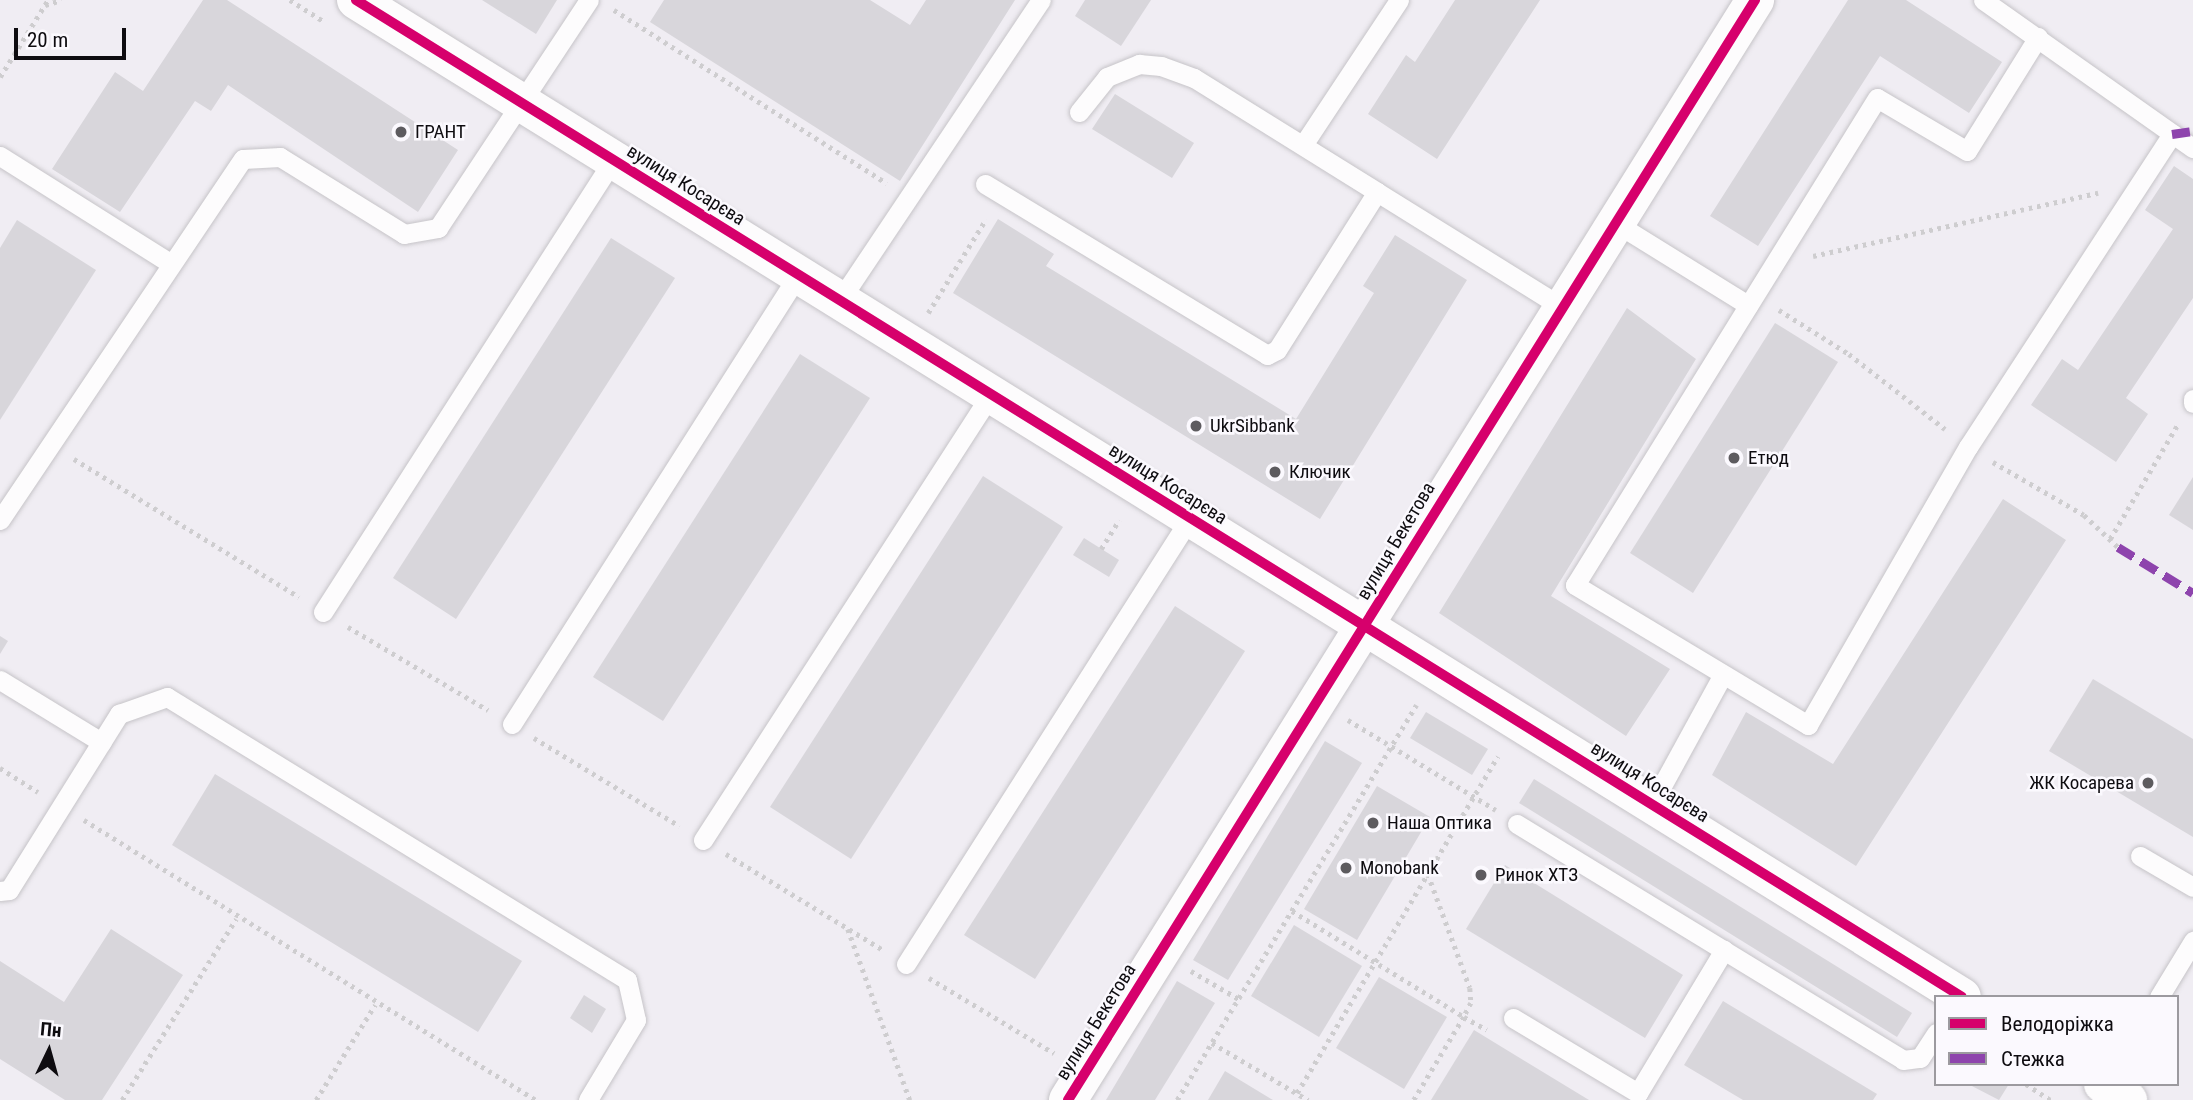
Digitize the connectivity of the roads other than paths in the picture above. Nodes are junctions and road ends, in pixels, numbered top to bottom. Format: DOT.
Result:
graph roads {
  1 [pos="356,0"];
  2 [pos="589,0"];
  3 [pos="1041,0"];
  4 [pos="1399,0"];
  5 [pos="1755,0"];
  6 [pos="1990,2"];
  7 [pos="2038,37"];
  8 [pos="522,103"];
  9 [pos="1079,112"];
  10 [pos="2172,134"];
  11 [pos="1303,145"];
  12 [pos="2193,148"];
  13 [pos="0,156"];
  14 [pos="613,160"];
  15 [pos="985,184"];
  16 [pos="1377,192"];
  17 [pos="1614,222"];
  18 [pos="170,263"];
  19 [pos="797,275"];
  20 [pos="840,300"];
  21 [pos="1748,304"];
  22 [pos="1560,306"];
  23 [pos="991,394"];
  24 [pos="1190,518"];
  25 [pos="0,520"];
  26 [pos="323,612"];
  27 [pos="1364,626"];
  28 [pos="1722,676"];
  29 [pos="0,680"];
  30 [pos="512,724"];
  31 [pos="101,742"];
  32 [pos="1652,804"];
  33 [pos="1517,824"];
  34 [pos="703,840"];
  35 [pos="2140,856"];
  36 [pos="2193,887"];
  37 [pos="0,891"];
  38 [pos="2193,941"];
  39 [pos="1724,950"];
  40 [pos="906,964"];
  41 [pos="1958,995"];
  42 [pos="2160,995"];
  43 [pos="1513,1018"];
  44 [pos="1934,1035"];
  45 [pos="1643,1097"];
  46 [pos="588,1100"];
  47 [pos="1068,1100"];
  1 -- 8 [label="street, вулиця Косарєва"];
  2 -- 8 [label="lane"];
  3 -- 20 [label="lane"];
  4 -- 11 [label="lane"];
  5 -- 17 [label="street, вулиця Бекетова"];
  6 -- 7 [label="lane"];
  7 -- 10 [label="lane"];
  7 -- 21 [label="lane"];
  8 -- 14 [label="street, вулиця Косарєва"];
  8 -- 18 [label="lane"];
  9 -- 11 [label="lane"];
  10 -- 12 [label="lane"];
  10 -- 28 [label="lane"];
  11 -- 16 [label="lane"];
  13 -- 18 [label="lane"];
  14 -- 19 [label="street, вулиця Косарєва"];
  14 -- 26 [label="lane"];
  15 -- 16 [label="lane"];
  16 -- 22 [label="lane"];
  17 -- 21 [label="lane"];
  17 -- 22 [label="street, вулиця Бекетова"];
  18 -- 25 [label="lane"];
  19 -- 20 [label="street, вулиця Косарєва"];
  19 -- 30 [label="lane"];
  20 -- 23 [label="street, вулиця Косарєва"];
  21 -- 28 [label="lane"];
  22 -- 27 [label="street, вулиця Бекетова"];
  23 -- 24 [label="street, вулиця Косарєва"];
  23 -- 34 [label="lane"];
  24 -- 27 [label="street, вулиця Косарєва"];
  24 -- 40 [label="lane"];
  27 -- 32 [label="street, вулиця Косарєва"];
  27 -- 47 [label="street, вулиця Бекетова"];
  28 -- 32 [label="lane"];
  29 -- 31 [label="lane"];
  31 -- 37 [label="lane"];
  31 -- 46 [label="lane"];
  32 -- 41 [label="street, вулиця Косарєва"];
  33 -- 39 [label="lane"];
  35 -- 36 [label="lane"];
  38 -- 42 [label="lane"];
  39 -- 44 [label="lane"];
  39 -- 45 [label="lane"];
  43 -- 45 [label="lane"];
}
